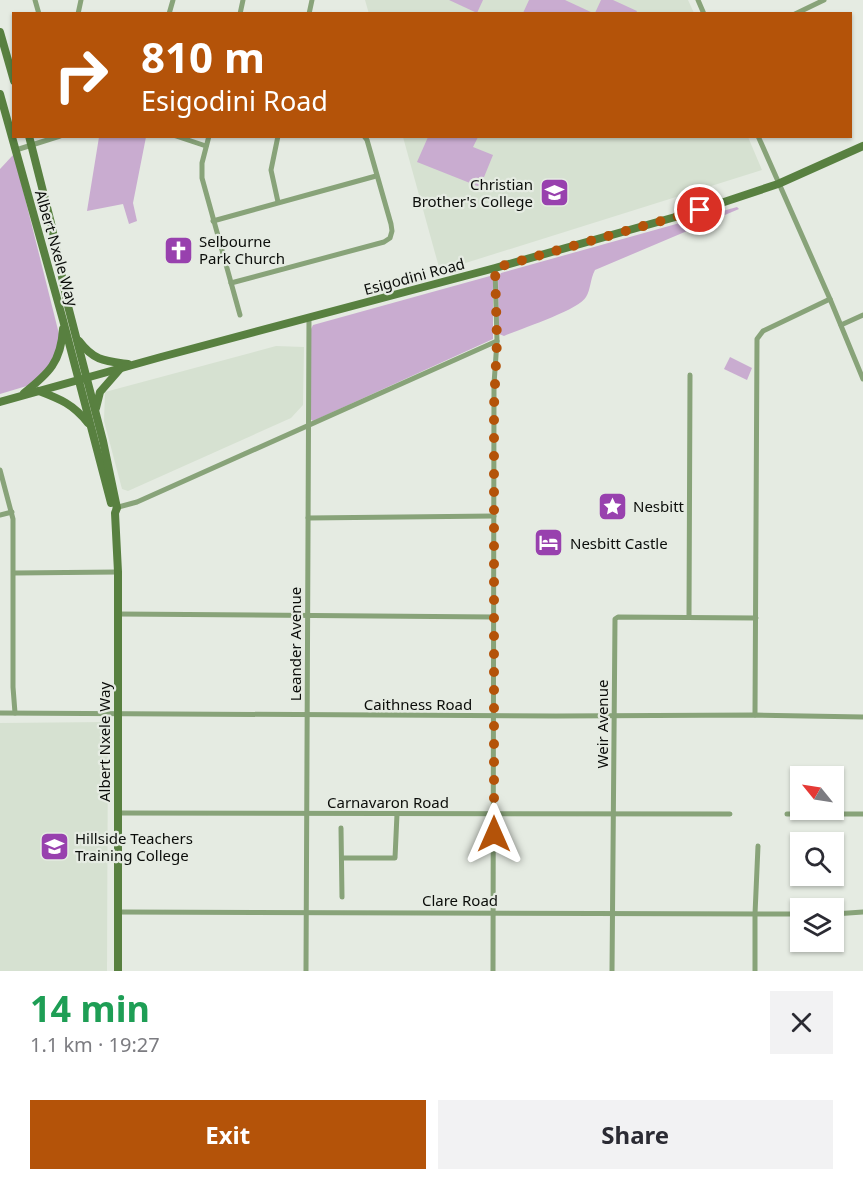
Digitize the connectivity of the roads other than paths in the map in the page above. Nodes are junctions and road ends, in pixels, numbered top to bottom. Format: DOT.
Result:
graph roads {
  1 [pos="824,0"];
  2 [pos="799,12"];
  3 [pos="0,32"];
  4 [pos="12,74"];
  5 [pos="0,94"];
  6 [pos="12,136"];
  7 [pos="13,138"];
  8 [pos="29,138"];
  9 [pos="54,138"];
  10 [pos="182,138"];
  11 [pos="208,138"];
  12 [pos="278,138"];
  13 [pos="365,138"];
  14 [pos="759,138"];
  15 [pos="31,146"];
  16 [pos="206,146"];
  17 [pos="863,146"];
  18 [pos="16,150"];
  19 [pos="376,176"];
  20 [pos="778,183"];
  21 [pos="278,202"];
  22 [pos="213,221"];
  23 [pos="495,268"];
  24 [pos="231,283"];
  25 [pos="830,299"];
  26 [pos="240,315"];
  27 [pos="863,315"];
  28 [pos="309,318"];
  29 [pos="63,320"];
  30 [pos="841,325"];
  31 [pos="76,337"];
  32 [pos="497,341"];
  33 [pos="131,365"];
  34 [pos="121,368"];
  35 [pos="690,375"];
  36 [pos="87,377"];
  37 [pos="78,379"];
  38 [pos="863,379"];
  39 [pos="38,390"];
  40 [pos="21,396"];
  41 [pos="0,402"];
  42 [pos="95,415"];
  43 [pos="90,426"];
  44 [pos="307,426"];
  45 [pos="0,470"];
  46 [pos="115,510"];
  47 [pos="12,512"];
  48 [pos="0,515"];
  49 [pos="494,516"];
  50 [pos="308,518"];
  51 [pos="118,572"];
  52 [pos="14,573"];
  53 [pos="118,614"];
  54 [pos="307,616"];
  55 [pos="493,617"];
  56 [pos="688,617"];
  57 [pos="756,618"];
  58 [pos="0,713"];
  59 [pos="15,713"];
  60 [pos="117,714"];
  61 [pos="307,715"];
  62 [pos="615,715"];
  63 [pos="754,715"];
  64 [pos="494,716"];
  65 [pos="863,717"];
  66 [pos="118,813"];
  67 [pos="307,813"];
  68 [pos="397,814"];
  69 [pos="494,814"];
  70 [pos="730,814"];
  71 [pos="787,814"];
  72 [pos="863,814"];
  73 [pos="614,815"];
  74 [pos="341,828"];
  75 [pos="758,846"];
  76 [pos="342,858"];
  77 [pos="342,897"];
  78 [pos="305,911"];
  79 [pos="118,912"];
  80 [pos="494,912"];
  81 [pos="861,913"];
  82 [pos="614,914"];
  83 [pos="755,914"];
  84 [pos="790,914"];
  85 [pos="844,914"];
  86 [pos="118,971"];
  87 [pos="306,971"];
  88 [pos="493,971"];
  89 [pos="612,971"];
  90 [pos="755,971"];
  1 -- 2 [label="street"];
  3 -- 4 [label="main road"];
  5 -- 6 [label="main road, Albert Nxele Way"];
  7 -- 18 [label="main road, Albert Nxele Way"];
  8 -- 15 [label="main road, Albert Nxele Way"];
  9 -- 15 [label="street"];
  10 -- 16 [label="street"];
  11 -- 16 [label="street"];
  12 -- 21 [label="street"];
  13 -- 19 [label="street"];
  14 -- 20 [label="street"];
  15 -- 18 [label="street"];
  15 -- 31 [label="main road, Albert Nxele Way"];
  16 -- 22 [label="street"];
  17 -- 20 [label="main road, Esigodini Road"];
  18 -- 29 [label="main road, Albert Nxele Way"];
  19 -- 21 [label="street"];
  19 -- 24 [label="street"];
  20 -- 23 [label="main road, Esigodini Road"];
  20 -- 25 [label="street"];
  21 -- 22 [label="street"];
  22 -- 24 [label="street"];
  23 -- 28 [label="main road, Esigodini Road"];
  23 -- 32 [label="street"];
  24 -- 26 [label="street"];
  25 -- 30 [label="street"];
  25 -- 57 [label="street"];
  27 -- 30 [label="street"];
  28 -- 33 [label="main road, Esigodini Road"];
  28 -- 44 [label="street, Leander Avenue"];
  29 -- 37 [label="main road, Albert Nxele Way"];
  29 -- 40 [label="main road"];
  30 -- 38 [label="street"];
  31 -- 33 [label="main road"];
  31 -- 36 [label="main road, Albert Nxele Way"];
  32 -- 44 [label="street"];
  32 -- 49 [label="street"];
  33 -- 34 [label="main road, Esigodini Road"];
  34 -- 36 [label="main road, Esigodini Road"];
  34 -- 42 [label="main road"];
  35 -- 56 [label="street"];
  36 -- 37 [label="main road, Esigodini Road"];
  36 -- 42 [label="main road, Albert Nxele Way"];
  37 -- 39 [label="main road, Esigodini Road"];
  37 -- 43 [label="main road, Albert Nxele Way"];
  39 -- 40 [label="main road, Esigodini Road"];
  39 -- 43 [label="main road"];
  40 -- 41 [label="main road, Esigodini Road"];
  42 -- 46 [label="main road, Albert Nxele Way"];
  43 -- 46 [label="main road, Albert Nxele Way"];
  44 -- 46 [label="street"];
  44 -- 50 [label="street, Leander Avenue"];
  45 -- 47 [label="street"];
  46 -- 51 [label="main road, Albert Nxele Way"];
  47 -- 48 [label="street"];
  47 -- 52 [label="street"];
  49 -- 50 [label="street"];
  49 -- 55 [label="street"];
  50 -- 54 [label="street, Leander Avenue"];
  51 -- 52 [label="street"];
  51 -- 53 [label="main road, Albert Nxele Way"];
  52 -- 59 [label="street"];
  53 -- 54 [label="street"];
  53 -- 60 [label="main road, Albert Nxele Way"];
  54 -- 55 [label="street"];
  54 -- 61 [label="street, Leander Avenue"];
  55 -- 64 [label="street"];
  56 -- 57 [label="street, Weir Avenue"];
  56 -- 62 [label="street, Weir Avenue"];
  57 -- 63 [label="street"];
  58 -- 59 [label="street, Caithness Road"];
  59 -- 60 [label="street, Caithness Road"];
  60 -- 61 [label="street, Caithness Road"];
  60 -- 66 [label="main road, Albert Nxele Way"];
  61 -- 64 [label="street, Caithness Road"];
  61 -- 67 [label="street, Leander Avenue"];
  62 -- 63 [label="street, Caithness Road"];
  62 -- 64 [label="street, Caithness Road"];
  62 -- 73 [label="street, Weir Avenue"];
  63 -- 65 [label="street, Caithness Road"];
  64 -- 69 [label="street"];
  66 -- 67 [label="street, Carnavaron Road"];
  66 -- 79 [label="main road, Albert Nxele Way"];
  67 -- 68 [label="street, Carnavaron Road"];
  67 -- 78 [label="street, Leander Avenue"];
  68 -- 69 [label="street, Carnavaron Road"];
  68 -- 76 [label="street"];
  69 -- 73 [label="street, Carnavaron Road"];
  69 -- 80 [label="street"];
  70 -- 73 [label="street, Carnavaron Road"];
  71 -- 72 [label="street"];
  73 -- 82 [label="street, Weir Avenue"];
  74 -- 76 [label="street"];
  75 -- 83 [label="street"];
  76 -- 77 [label="street"];
  78 -- 79 [label="street, Clare Road"];
  78 -- 80 [label="street, Clare Road"];
  78 -- 87 [label="street, Leander Avenue"];
  79 -- 86 [label="main road, Albert Nxele Way"];
  80 -- 82 [label="street, Clare Road"];
  80 -- 88 [label="street"];
  81 -- 85 [label="street"];
  82 -- 83 [label="street, Clare Road"];
  82 -- 89 [label="street, Weir Avenue"];
  83 -- 84 [label="street, Clare Road"];
  83 -- 90 [label="street"];
}
